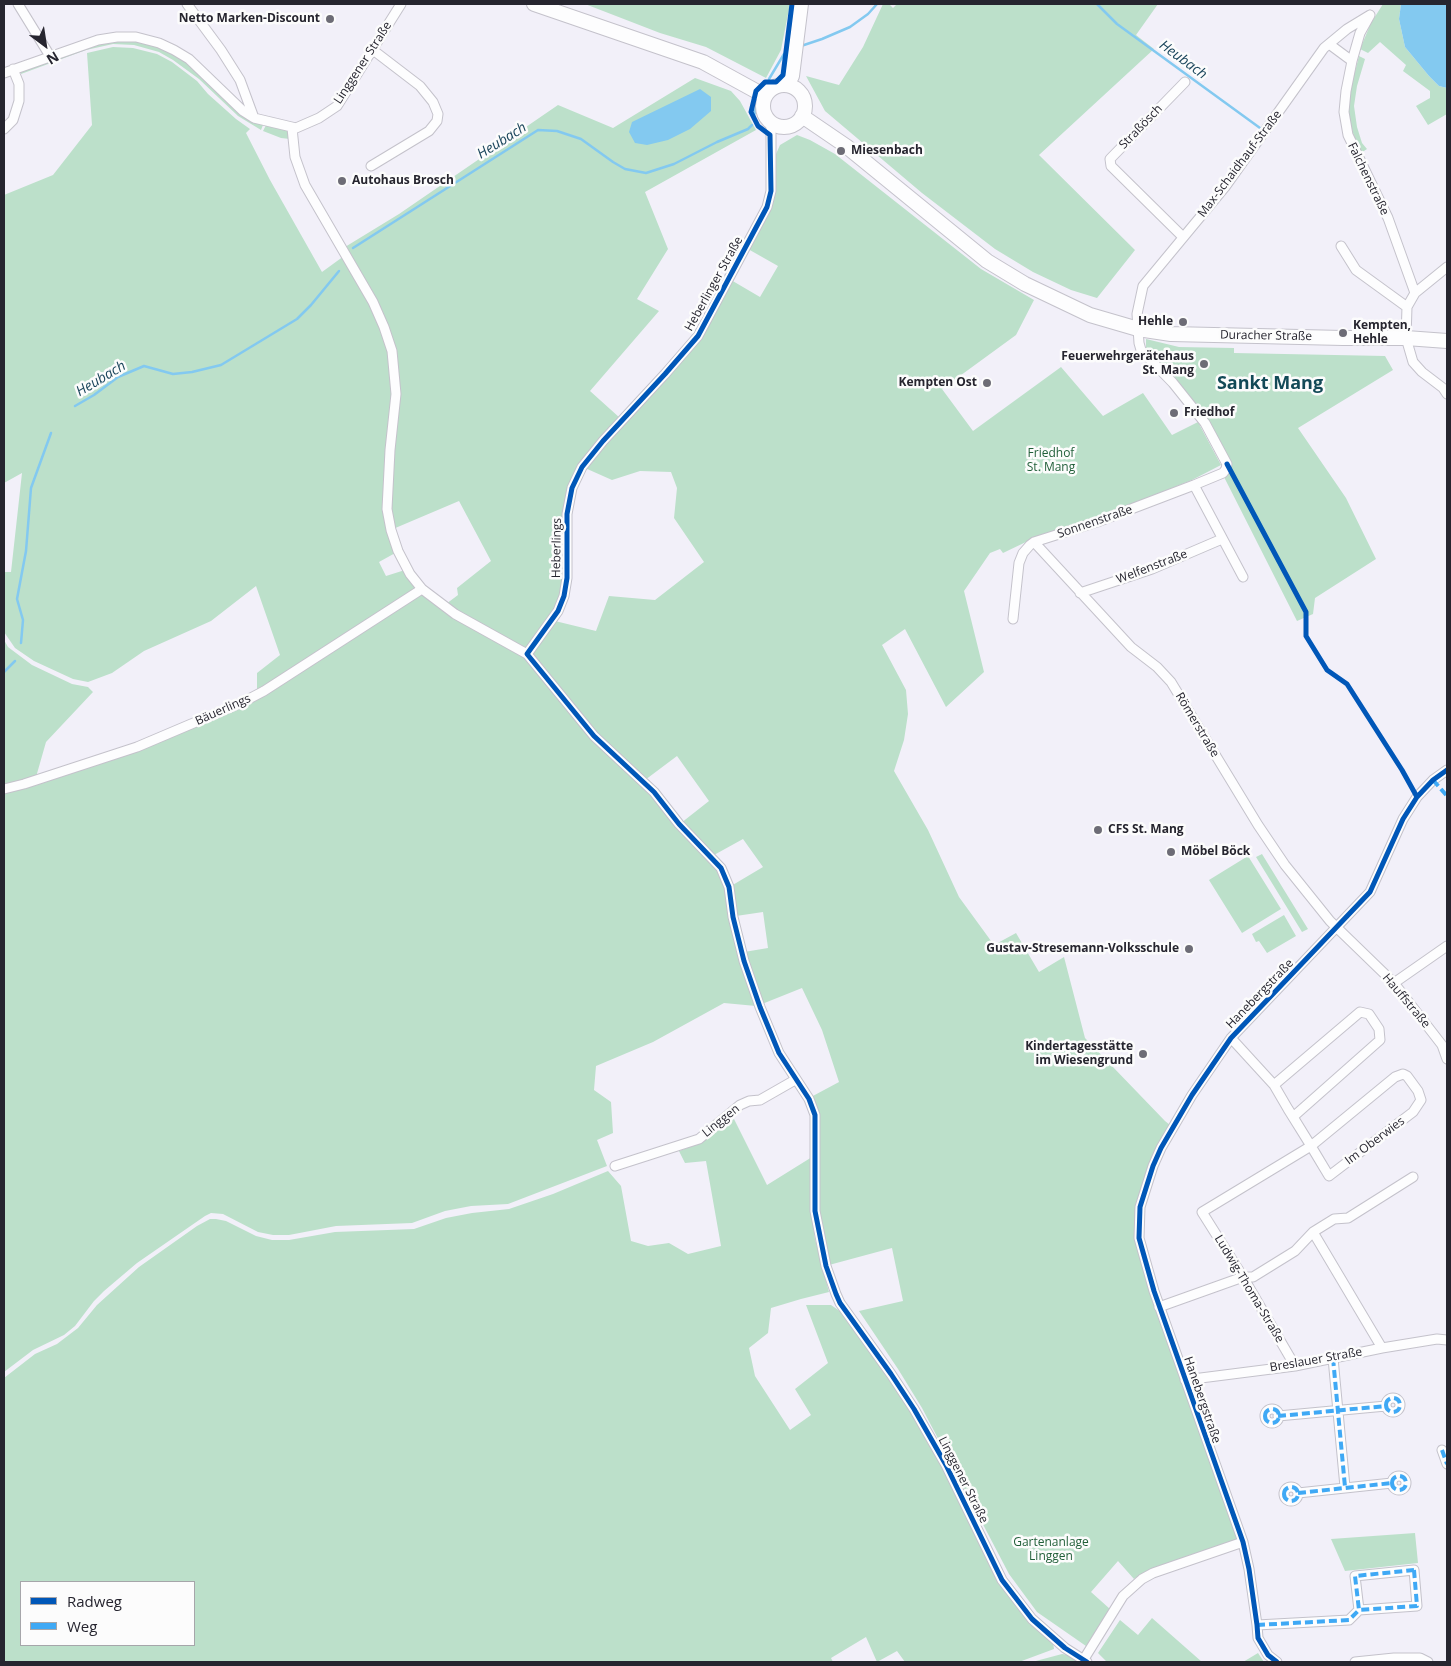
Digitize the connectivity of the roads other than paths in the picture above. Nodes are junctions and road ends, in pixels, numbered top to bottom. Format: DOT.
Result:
graph roads {
  1 [pos="18,4"];
  2 [pos="187,4"];
  3 [pos="401,4"];
  4 [pos="534,4"];
  5 [pos="801,4"];
  6 [pos="1370,15"];
  7 [pos="1329,44"];
  8 [pos="373,50"];
  9 [pos="50,56"];
  10 [pos="1352,61"];
  11 [pos="14,69"];
  12 [pos="4,73"];
  13 [pos="1185,82"];
  14 [pos="786,85"];
  15 [pos="765,96"];
  16 [pos="802,116"];
  17 [pos="254,118"];
  18 [pos="771,122"];
  19 [pos="292,128"];
  20 [pos="4,129"];
  21 [pos="371,166"];
  22 [pos="1183,238"];
  23 [pos="1340,246"];
  24 [pos="1447,266"];
  25 [pos="1415,293"];
  26 [pos="1407,307"];
  27 [pos="1141,329"];
  28 [pos="1406,338"];
  29 [pos="1447,340"];
  30 [pos="1447,394"];
  31 [pos="604,441"];
  32 [pos="1227,464"];
  33 [pos="1194,485"];
  34 [pos="1222,539"];
  35 [pos="1034,542"];
  36 [pos="1242,577"];
  37 [pos="422,589"];
  38 [pos="1080,593"];
  39 [pos="1013,619"];
  40 [pos="527,654"];
  41 [pos="1447,770"];
  42 [pos="4,789"];
  43 [pos="1336,928"];
  44 [pos="1447,946"];
  45 [pos="1394,983"];
  46 [pos="1231,1038"];
  47 [pos="1444,1043"];
  48 [pos="1447,1059"];
  49 [pos="796,1080"];
  50 [pos="1274,1085"];
  51 [pos="1293,1117"];
  52 [pos="1311,1146"];
  53 [pos="616,1166"];
  54 [pos="1413,1177"];
  55 [pos="1202,1212"];
  56 [pos="1313,1232"];
  57 [pos="1243,1277"];
  58 [pos="1159,1307"];
  59 [pos="1447,1340"];
  60 [pos="1382,1348"];
  61 [pos="1333,1358"];
  62 [pos="1295,1366"];
  63 [pos="1185,1380"];
  64 [pos="1386,1406"];
  65 [pos="1338,1410"];
  66 [pos="1278,1416"];
  67 [pos="1442,1450"];
  68 [pos="1447,1464"];
  69 [pos="1392,1483"];
  70 [pos="1345,1487"];
  71 [pos="1298,1493"];
  72 [pos="1243,1542"];
  73 [pos="1359,1610"];
  74 [pos="1257,1625"];
  75 [pos="1085,1661"];
  76 [pos="1277,1662"];
  77 [pos="1355,1662"];
  78 [pos="1428,1662"];
  1 -- 9 [label="street"];
  2 -- 17 [label="street"];
  3 -- 8 [label="street, Linggener Straße"];
  4 -- 15 [label="main road"];
  5 -- 14 [label="main road"];
  6 -- 7 [label="street, Max-Schaidhauf-Straße"];
  6 -- 10 [label="street, Falchenstraße"];
  7 -- 10 [label="street"];
  7 -- 22 [label="street, Max-Schaidhauf-Straße"];
  8 -- 19 [label="street, Linggener Straße"];
  8 -- 21 [label="street"];
  9 -- 11 [label="street"];
  9 -- 17 [label="street"];
  10 -- 25 [label="street, Falchenstraße"];
  11 -- 12 [label="street"];
  11 -- 20 [label="street"];
  13 -- 22 [label="street, Straßösch"];
  14 -- 15 [label="main road"];
  14 -- 16 [label="main road"];
  15 -- 18 [label="main road"];
  16 -- 18 [label="main road"];
  16 -- 27 [label="main road, Duracher Straße"];
  17 -- 19 [label="street"];
  18 -- 31 [label="street, Heberlinger Straße"];
  19 -- 37 [label="street"];
  22 -- 27 [label="street, Max-Schaidhauf-Straße"];
  23 -- 26 [label="street"];
  24 -- 25 [label="street"];
  25 -- 26 [label="street"];
  26 -- 28 [label="street"];
  27 -- 28 [label="main road, Duracher Straße"];
  27 -- 32 [label="street, Max-Schaidhauf-Straße"];
  28 -- 29 [label="main road, Duracher Straße"];
  28 -- 30 [label="street"];
  31 -- 40 [label="street, Heberlings"];
  32 -- 33 [label="street, Sonnenstraße"];
  33 -- 34 [label="street"];
  33 -- 35 [label="street, Sonnenstraße"];
  34 -- 36 [label="street"];
  34 -- 38 [label="street, Welfenstraße"];
  35 -- 38 [label="street, Römerstraße"];
  35 -- 39 [label="street"];
  37 -- 40 [label="street"];
  37 -- 42 [label="street, Bäuerlings"];
  38 -- 43 [label="street, Römerstraße"];
  40 -- 49 [label="street, Linggener Straße"];
  41 -- 43 [label="street, Hanebergstraße"];
  43 -- 45 [label="street, Hauffstraße"];
  43 -- 46 [label="street, Hanebergstraße"];
  44 -- 45 [label="street"];
  45 -- 47 [label="street, Hauffstraße"];
  46 -- 50 [label="street, Im Oberwies"];
  46 -- 58 [label="street, Hanebergstraße"];
  47 -- 48 [label="street, Hauffstraße"];
  49 -- 53 [label="street, Linggen"];
  49 -- 75 [label="street, Linggener Straße"];
  50 -- 51 [label="street, Im Oberwies"];
  50 -- 51 [label="street"];
  51 -- 52 [label="street, Im Oberwies"];
  52 -- 52 [label="street, Im Oberwies"];
  52 -- 55 [label="street, Im Oberwies"];
  54 -- 56 [label="street"];
  55 -- 57 [label="street, Ludwig-Thoma-Straße"];
  56 -- 57 [label="street"];
  56 -- 60 [label="street"];
  57 -- 58 [label="street"];
  57 -- 62 [label="street, Ludwig-Thoma-Straße"];
  58 -- 63 [label="street, Hanebergstraße"];
  59 -- 60 [label="street, Breslauer Straße"];
  60 -- 61 [label="street, Breslauer Straße"];
  61 -- 62 [label="street, Breslauer Straße"];
  61 -- 65 [label="street"];
  62 -- 63 [label="street, Breslauer Straße"];
  63 -- 72 [label="street, Hanebergstraße"];
  64 -- 65 [label="street"];
  65 -- 66 [label="street"];
  65 -- 70 [label="street"];
  67 -- 68 [label="street"];
  69 -- 70 [label="street"];
  70 -- 71 [label="street"];
  72 -- 74 [label="street, Hanebergstraße"];
  72 -- 75 [label="street"];
  73 -- 73 [label="street"];
  73 -- 74 [label="street"];
  74 -- 76 [label="street, Hanebergstraße"];
  77 -- 78 [label="street"];
}
